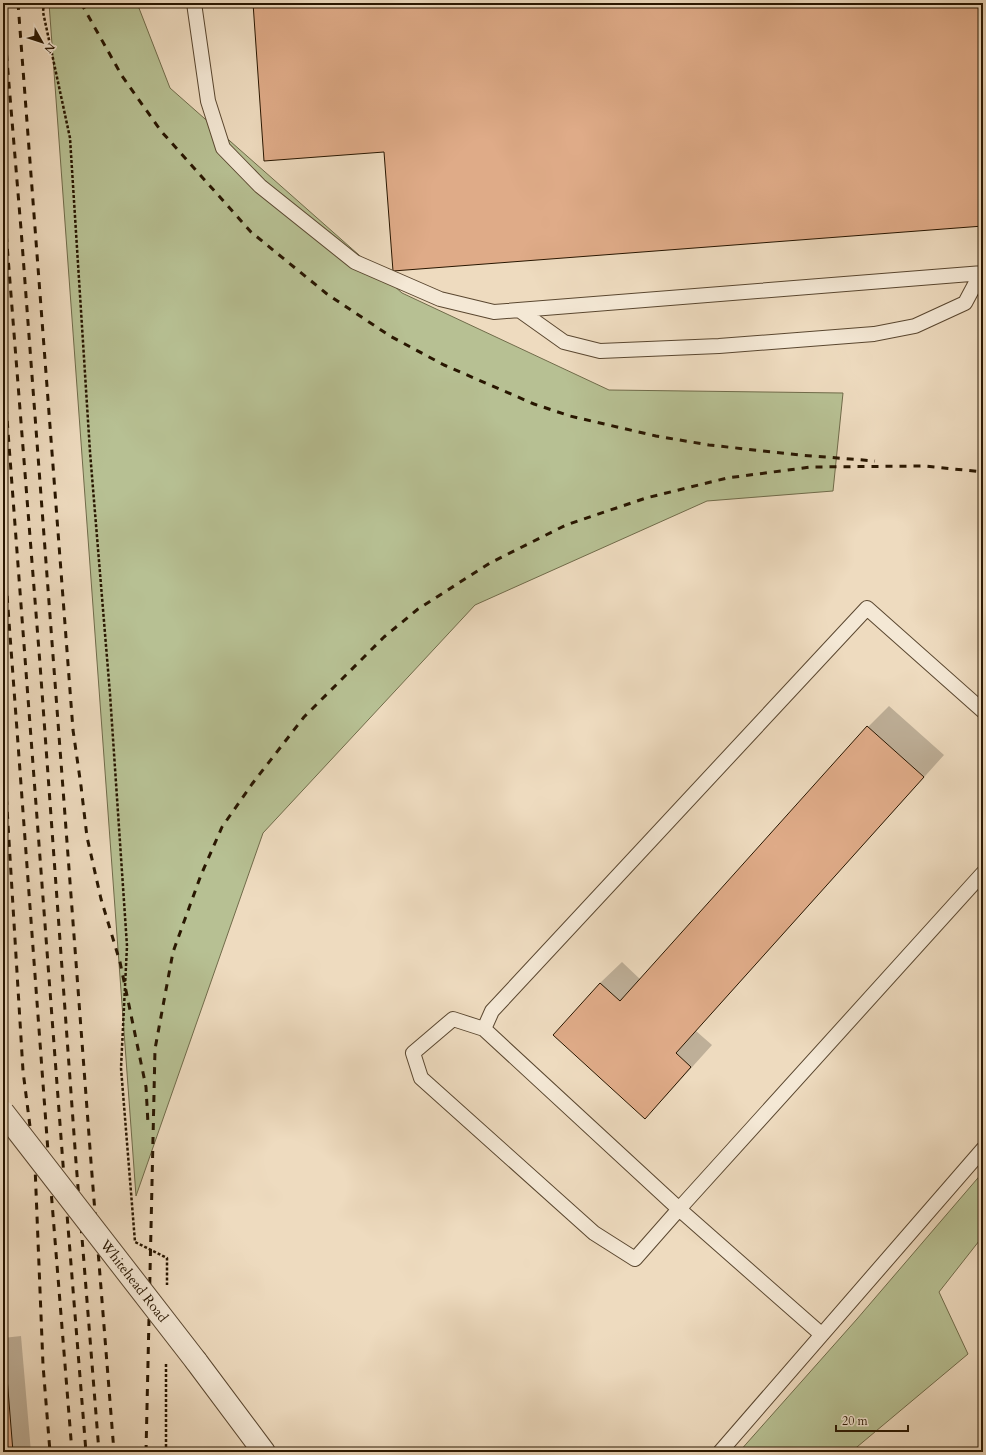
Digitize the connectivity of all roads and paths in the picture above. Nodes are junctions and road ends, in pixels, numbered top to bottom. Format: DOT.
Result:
graph roads {
  1 [pos="44,3"];
  2 [pos="194,3"];
  3 [pos="982,273"];
  4 [pos="519,310"];
  5 [pos="983,711"];
  6 [pos="983,873"];
  7 [pos="484,1029"];
  8 [pos="3,1112"];
  9 [pos="983,1149"];
  10 [pos="679,1209"];
  11 [pos="167,1289"];
  12 [pos="821,1334"];
  13 [pos="166,1359"];
  14 [pos="166,1452"];
  15 [pos="264,1452"];
  16 [pos="720,1452"];
  1 -- 11 [label="path"];
  2 -- 4 [label="lane"];
  3 -- 4 [label="lane"];
  3 -- 4 [label="lane"];
  5 -- 7 [label="lane"];
  6 -- 10 [label="lane"];
  7 -- 10 [label="lane"];
  7 -- 10 [label="lane"];
  8 -- 15 [label="street, Whitehead Road, bridge"];
  9 -- 12 [label="lane"];
  10 -- 12 [label="lane"];
  12 -- 16 [label="lane"];
  13 -- 14 [label="path"];
}
